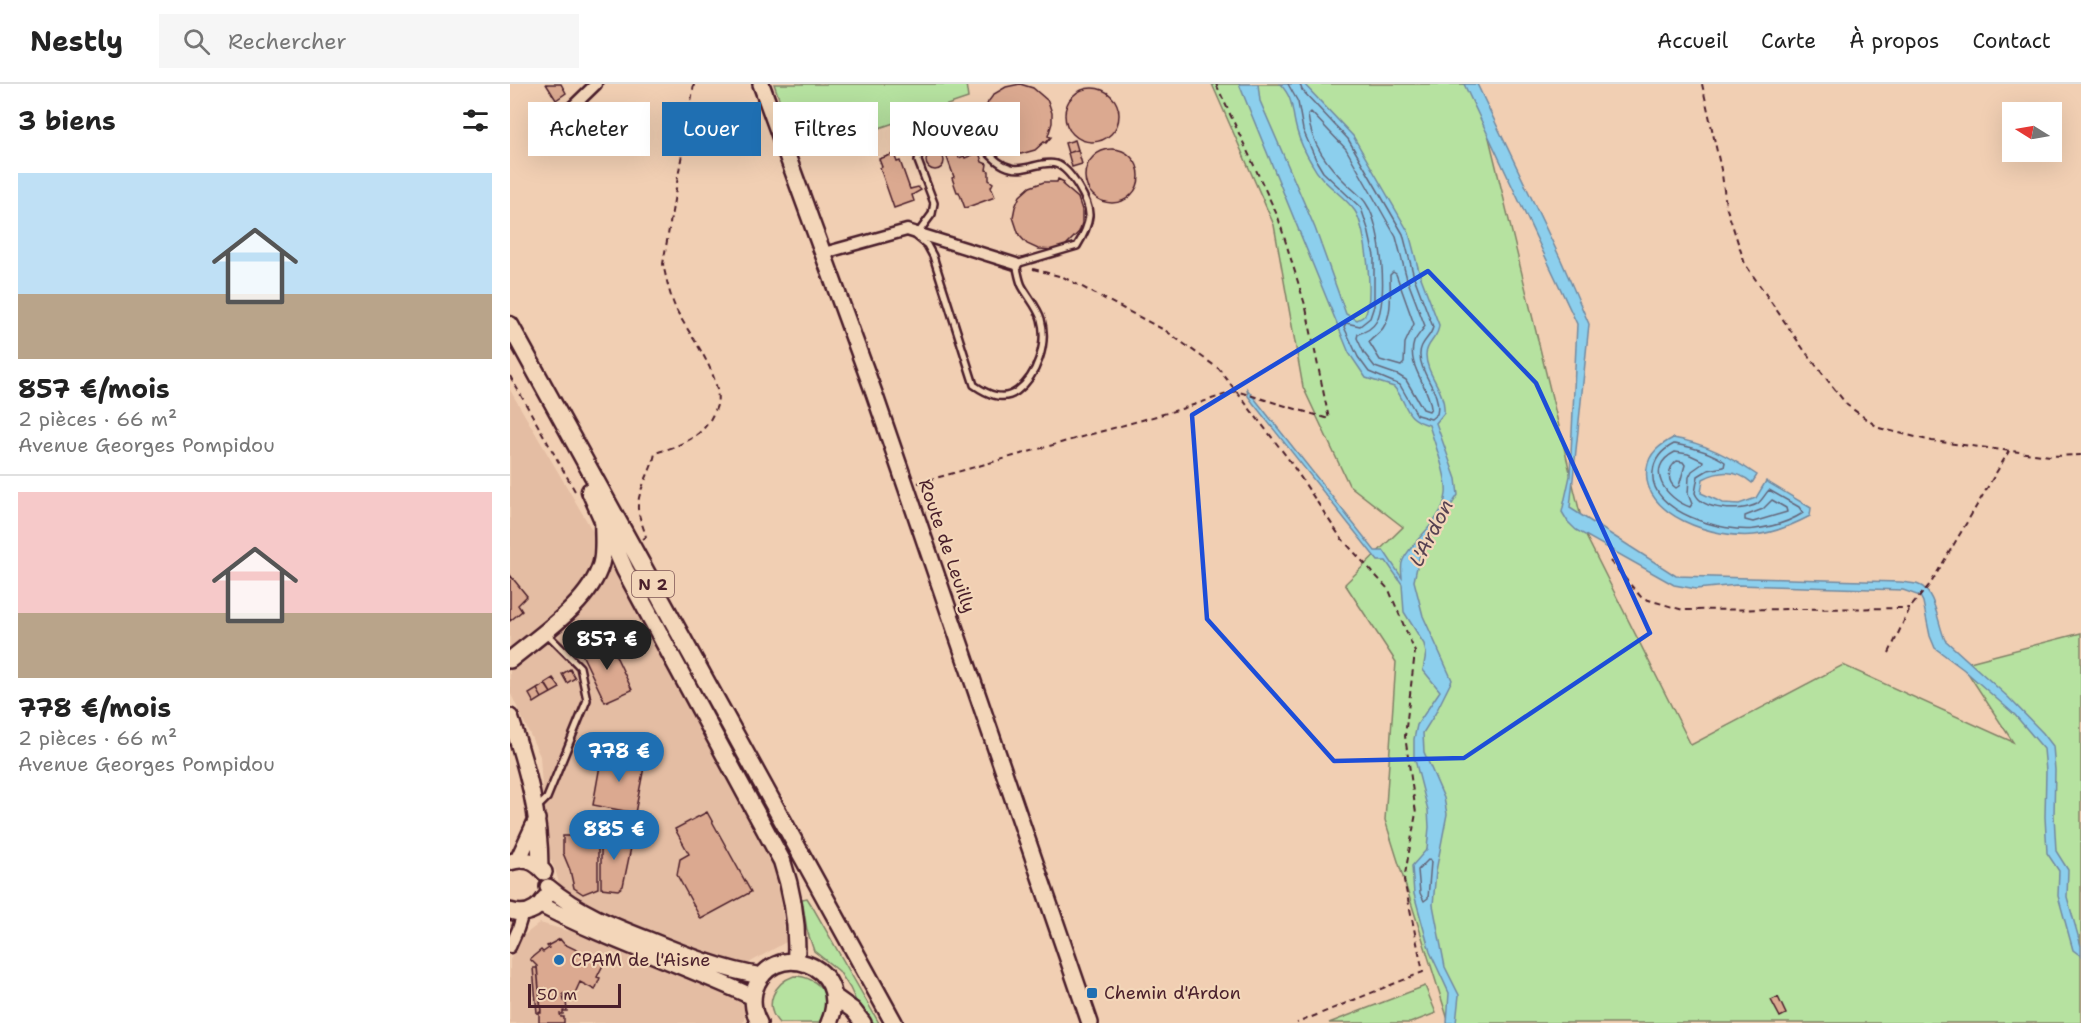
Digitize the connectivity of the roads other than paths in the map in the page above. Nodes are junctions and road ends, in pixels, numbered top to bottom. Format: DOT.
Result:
graph roads {
  1 [pos="596,84"];
  2 [pos="761,84"];
  3 [pos="577,102"];
  4 [pos="913,231"];
  5 [pos="824,253"];
  6 [pos="1016,264"];
  7 [pos="510,325"];
  8 [pos="577,447"];
  9 [pos="603,517"];
  10 [pos="545,632"];
  11 [pos="510,660"];
  12 [pos="510,717"];
  13 [pos="536,815"];
  14 [pos="514,861"];
  15 [pos="540,867"];
  16 [pos="548,886"];
  17 [pos="541,905"];
  18 [pos="516,912"];
  19 [pos="510,947"];
  20 [pos="796,961"];
  21 [pos="762,976"];
  22 [pos="753,997"];
  23 [pos="835,997"];
  24 [pos="759,1023"];
  25 [pos="829,1023"];
  26 [pos="863,1023"];
  27 [pos="894,1023"];
  28 [pos="1090,1023"];
  1 -- 3 [label="street"];
  2 -- 5 [label="main road, Route de Leuilly"];
  4 -- 5 [label="street"];
  4 -- 6 [label="street"];
  4 -- 6 [label="lane"];
  4 -- 6 [label="lane"];
  5 -- 28 [label="main road, Route de Leuilly"];
  7 -- 8 [label="main road, N 2"];
  8 -- 9 [label="main road"];
  8 -- 27 [label="main road, N 2"];
  9 -- 10 [label="main road"];
  9 -- 20 [label="main road"];
  10 -- 11 [label="main road"];
  10 -- 13 [label="lane"];
  12 -- 13 [label="main road"];
  13 -- 14 [label="main road"];
  13 -- 15 [label="main road"];
  14 -- 15 [label="main road"];
  15 -- 16 [label="main road"];
  16 -- 17 [label="main road"];
  16 -- 21 [label="main road"];
  17 -- 18 [label="main road"];
  17 -- 22 [label="main road"];
  18 -- 19 [label="street"];
  20 -- 21 [label="main road"];
  20 -- 23 [label="main road"];
  21 -- 22 [label="main road"];
  22 -- 24 [label="main road"];
  23 -- 25 [label="main road"];
  23 -- 26 [label="main road"];
}
